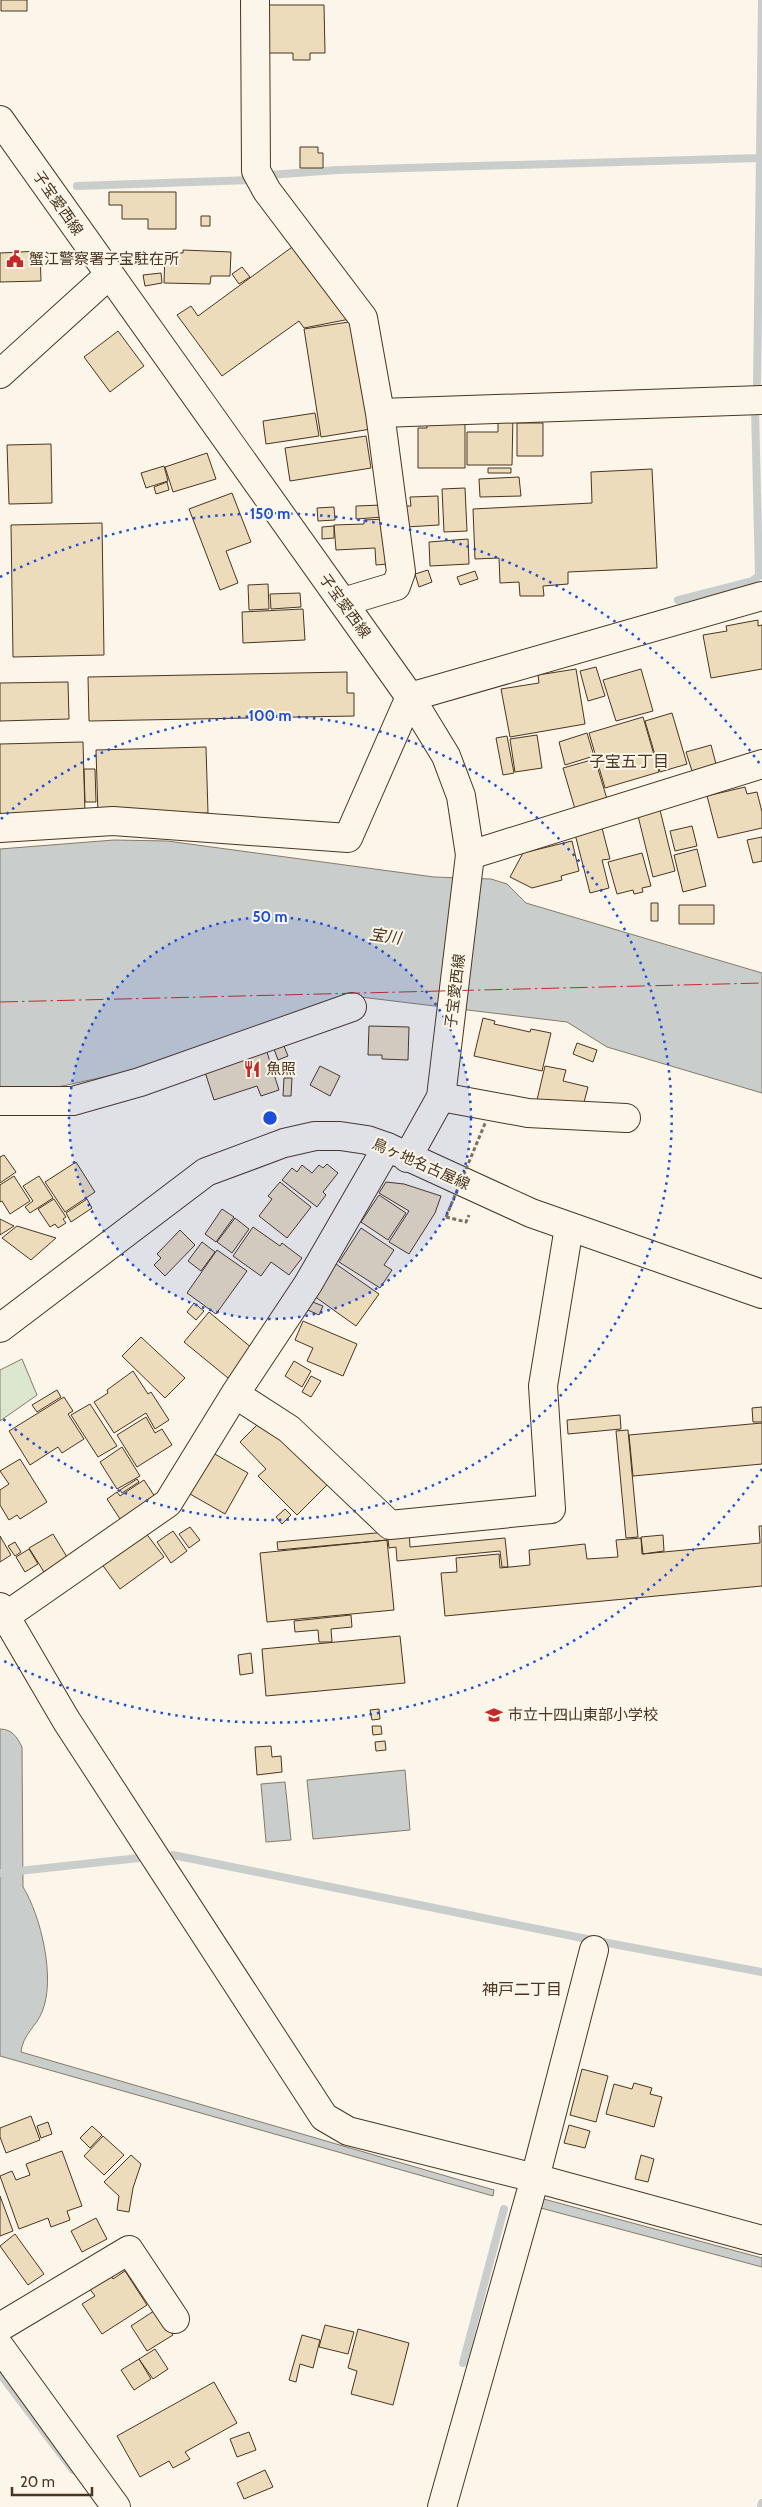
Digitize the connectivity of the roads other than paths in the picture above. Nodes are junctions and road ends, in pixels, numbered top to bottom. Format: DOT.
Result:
graph roads {
  1 [pos="255,0"];
  2 [pos="0,120"];
  3 [pos="109,276"];
  4 [pos="0,374"];
  5 [pos="762,400"];
  6 [pos="380,412"];
  7 [pos="762,596"];
  8 [pos="343,602"];
  9 [pos="410,697"];
  10 [pos="762,764"];
  11 [pos="0,828"];
  12 [pos="470,859"];
  13 [pos="352,1007"];
  14 [pos="441,1097"];
  15 [pos="0,1101"];
  16 [pos="626,1118"];
  17 [pos="397,1152"];
  18 [pos="569,1227"];
  19 [pos="762,1294"];
  20 [pos="0,1328"];
  21 [pos="236,1394"];
  22 [pos="2,1614"];
  23 [pos="594,1950"];
  24 [pos="535,2178"];
  25 [pos="762,2240"];
  26 [pos="175,2319"];
  27 [pos="0,2326"];
  28 [pos="0,2347"];
  29 [pos="116,2507"];
  30 [pos="442,2507"];
  1 -- 6 [label="street"];
  2 -- 3 [label="street, 子宝愛西線"];
  3 -- 4 [label="street"];
  3 -- 8 [label="street, 子宝愛西線"];
  5 -- 6 [label="street"];
  6 -- 8 [label="street"];
  7 -- 9 [label="street"];
  8 -- 9 [label="street, 子宝愛西線"];
  9 -- 11 [label="street"];
  9 -- 12 [label="street, 子宝愛西線"];
  10 -- 12 [label="street"];
  12 -- 14 [label="street, 子宝愛西線"];
  13 -- 15 [label="street"];
  14 -- 16 [label="street"];
  14 -- 17 [label="street, 子宝愛西線"];
  17 -- 18 [label="street, 鳥ヶ地名古屋線"];
  17 -- 20 [label="street, 鳥ヶ地名古屋線"];
  17 -- 21 [label="street, 子宝愛西線"];
  18 -- 19 [label="street, 鳥ヶ地名古屋線"];
  18 -- 21 [label="street"];
  21 -- 22 [label="street, 子宝愛西線"];
  22 -- 24 [label="street"];
  23 -- 24 [label="street"];
  24 -- 25 [label="street"];
  24 -- 30 [label="street"];
  26 -- 27 [label="street"];
  28 -- 29 [label="street"];
}
